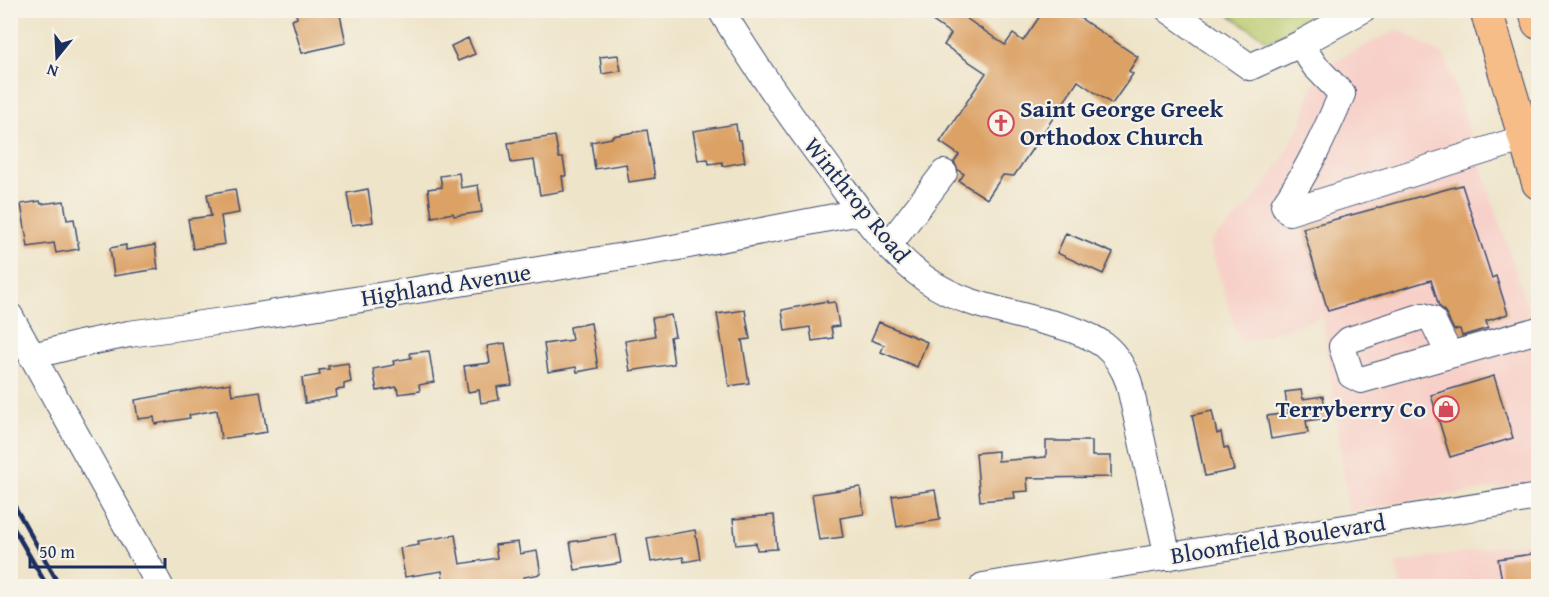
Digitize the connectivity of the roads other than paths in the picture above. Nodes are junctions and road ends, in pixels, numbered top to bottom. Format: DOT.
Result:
graph roads {
  1 [pos="721,10"];
  2 [pos="1169,10"];
  3 [pos="1362,10"];
  4 [pos="1486,10"];
  5 [pos="1535,10"];
  6 [pos="1539,23"];
  7 [pos="1300,44"];
  8 [pos="1525,138"];
  9 [pos="944,173"];
  10 [pos="1539,183"];
  11 [pos="860,212"];
  12 [pos="889,245"];
  13 [pos="10,316"];
  14 [pos="1539,330"];
  15 [pos="1449,354"];
  16 [pos="32,357"];
  17 [pos="1539,497"];
  18 [pos="1168,557"];
  19 [pos="160,586"];
  20 [pos="983,586"];
  1 -- 11 [label="street, Winthrop Road"];
  2 -- 7 [label="street"];
  3 -- 7 [label="street"];
  4 -- 8 [label="main road"];
  5 -- 6 [label="main road"];
  7 -- 8 [label="street"];
  8 -- 10 [label="main road"];
  9 -- 12 [label="street"];
  11 -- 12 [label="street, Winthrop Road"];
  11 -- 16 [label="street, Highland Avenue"];
  12 -- 18 [label="street, Winthrop Road"];
  13 -- 16 [label="street"];
  14 -- 15 [label="street"];
  16 -- 19 [label="street"];
  17 -- 18 [label="street, Bloomfield Boulevard"];
  18 -- 20 [label="street, Bloomfield Boulevard"];
}
